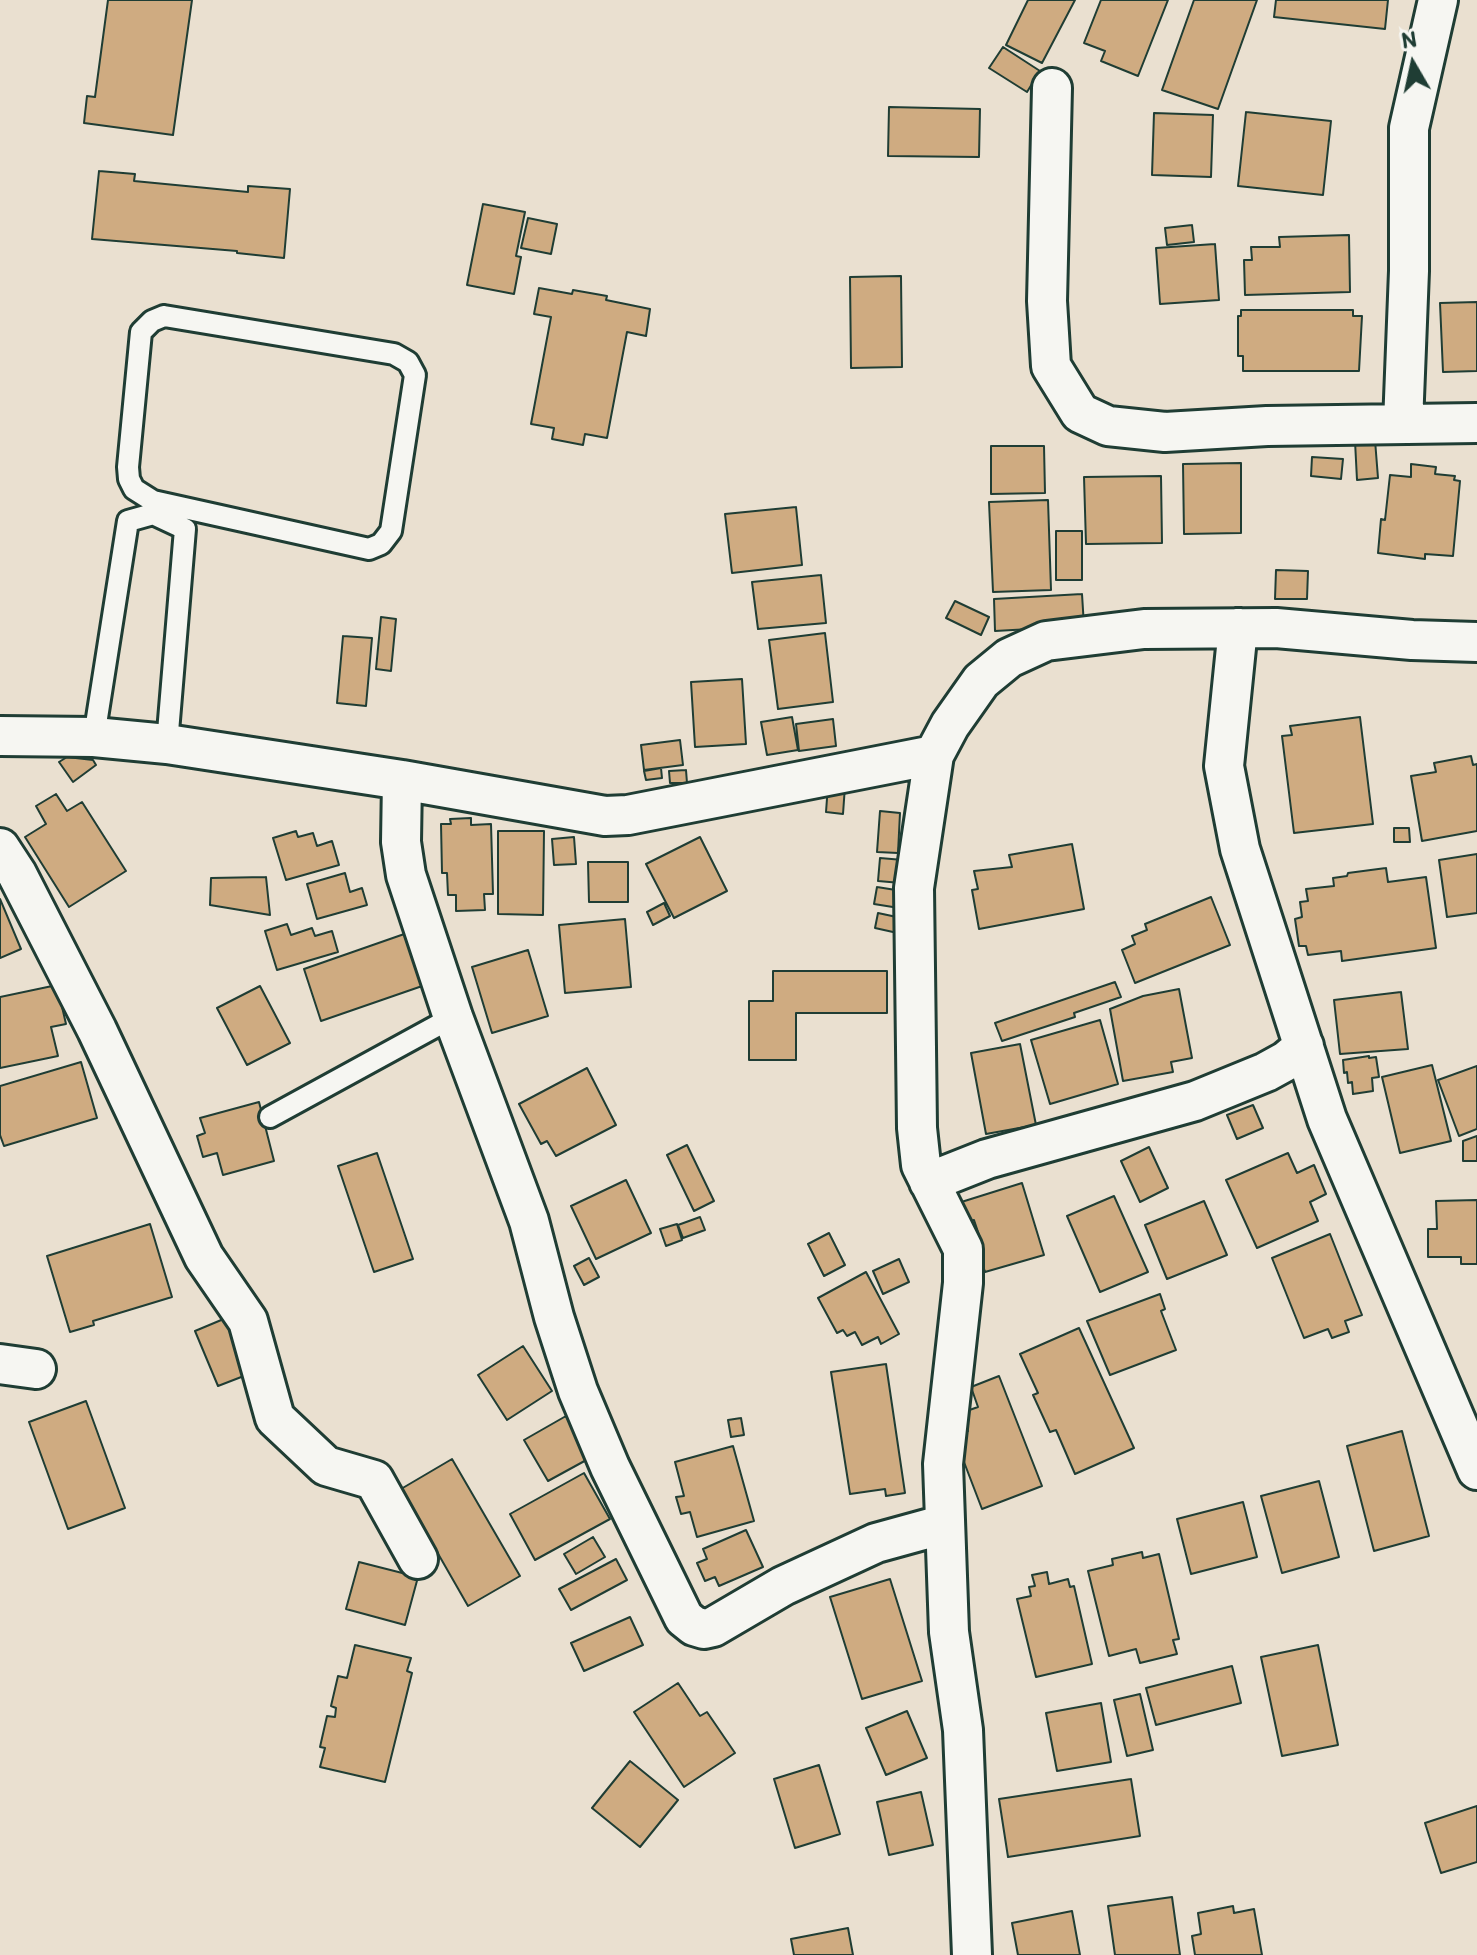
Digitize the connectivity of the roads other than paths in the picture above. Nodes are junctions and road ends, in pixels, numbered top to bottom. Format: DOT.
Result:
graph roads {
  1 [pos="1438,0"];
  2 [pos="1052,88"];
  3 [pos="1477,423"];
  4 [pos="1403,424"];
  5 [pos="153,508"];
  6 [pos="1238,628"];
  7 [pos="1477,642"];
  8 [pos="0,736"];
  9 [pos="94,737"];
  10 [pos="167,744"];
  11 [pos="934,755"];
  12 [pos="402,780"];
  13 [pos="0,848"];
  14 [pos="453,1017"];
  15 [pos="1304,1046"];
  16 [pos="270,1117"];
  17 [pos="929,1182"];
  18 [pos="1477,1470"];
  19 [pos="945,1524"];
  20 [pos="418,1559"];
  21 [pos="972,1955"];
  1 -- 4 [label="street"];
  2 -- 4 [label="street"];
  3 -- 4 [label="street"];
  5 -- 5 [label="lane"];
  5 -- 9 [label="lane"];
  5 -- 10 [label="lane"];
  6 -- 7 [label="street"];
  6 -- 11 [label="street"];
  6 -- 15 [label="street"];
  8 -- 9 [label="street"];
  9 -- 10 [label="street"];
  10 -- 12 [label="street"];
  11 -- 12 [label="street"];
  11 -- 17 [label="street"];
  12 -- 14 [label="street"];
  13 -- 20 [label="street"];
  14 -- 16 [label="lane"];
  14 -- 19 [label="street"];
  15 -- 17 [label="street"];
  15 -- 18 [label="street"];
  17 -- 19 [label="street"];
  19 -- 21 [label="street"];
}
